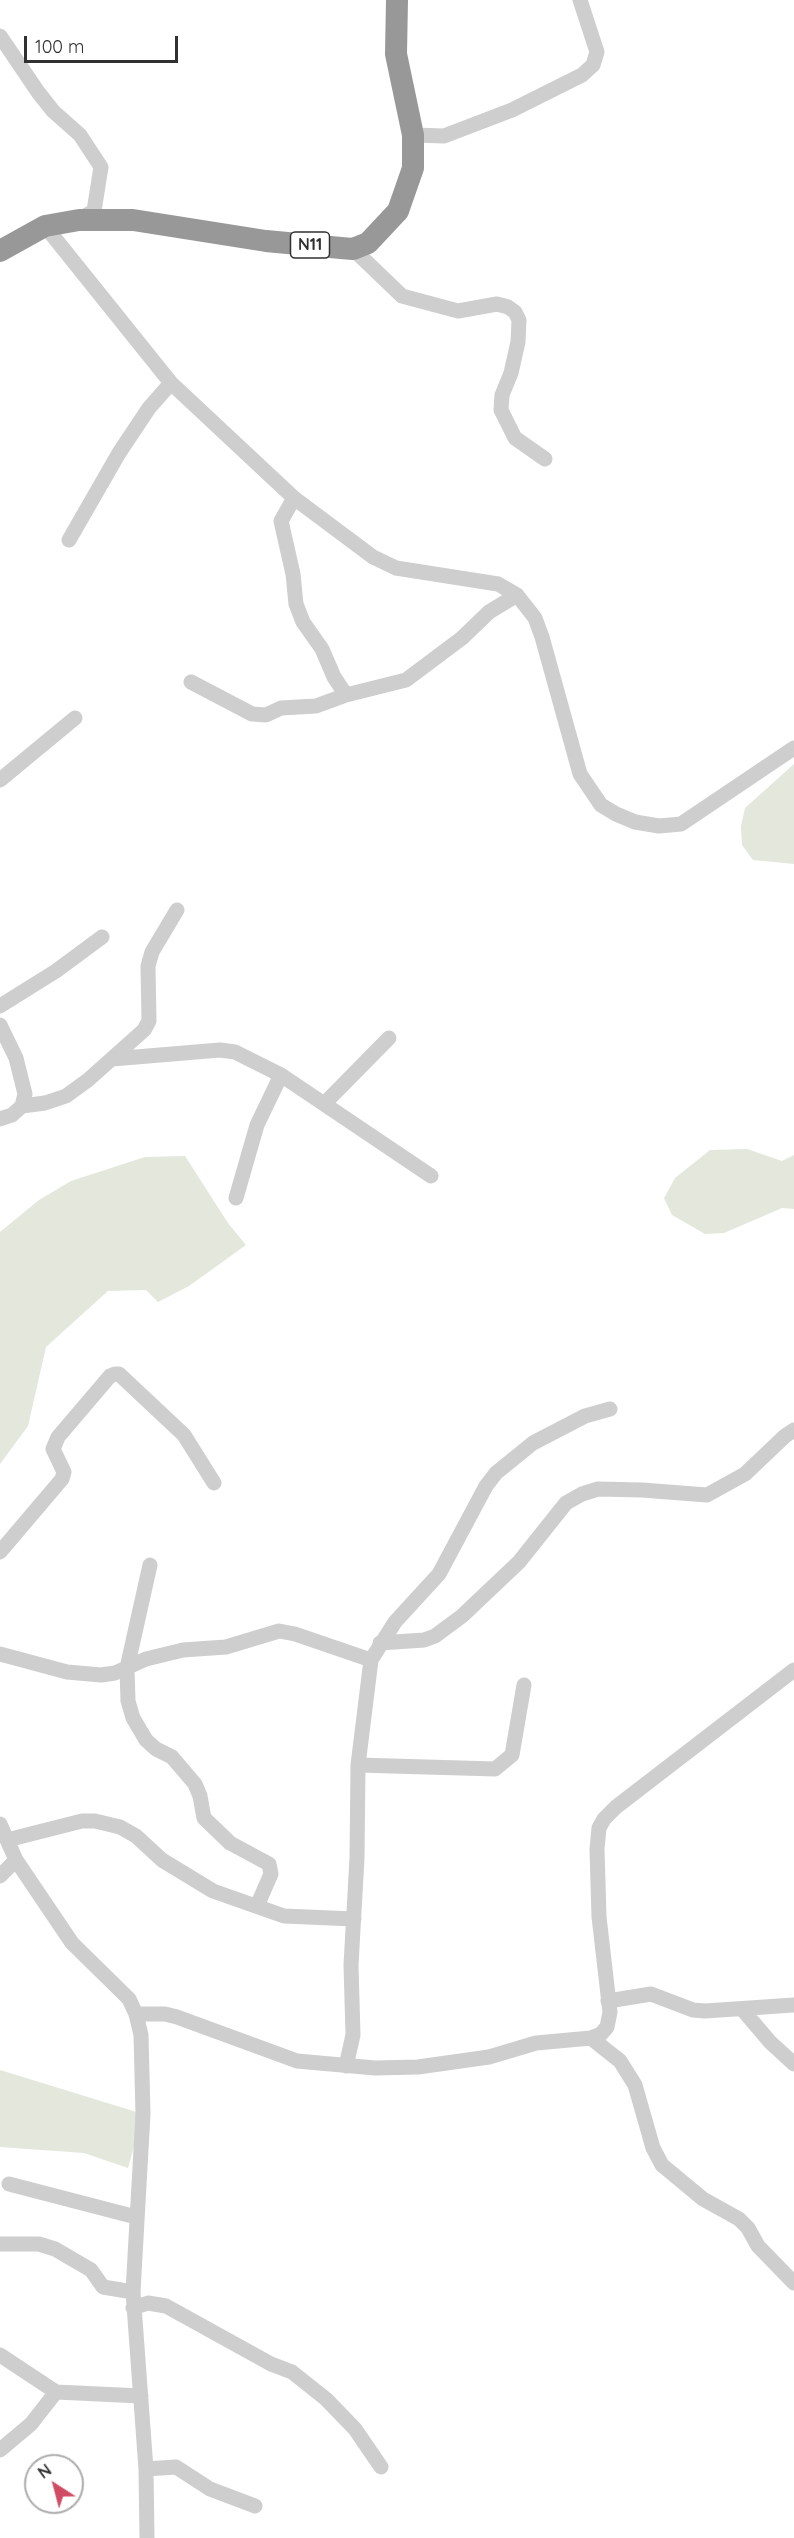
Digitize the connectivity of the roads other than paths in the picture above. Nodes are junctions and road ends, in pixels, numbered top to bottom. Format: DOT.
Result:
graph roads {
  1 [pos="397,0"];
  2 [pos="580,0"];
  3 [pos="0,36"];
  4 [pos="413,135"];
  5 [pos="79,220"];
  6 [pos="45,226"];
  7 [pos="353,249"];
  8 [pos="0,250"];
  9 [pos="171,383"];
  10 [pos="545,459"];
  11 [pos="294,498"];
  12 [pos="69,540"];
  13 [pos="517,595"];
  14 [pos="191,682"];
  15 [pos="346,695"];
  16 [pos="75,718"];
  17 [pos="794,748"];
  18 [pos="0,780"];
  19 [pos="177,910"];
  20 [pos="102,937"];
  21 [pos="0,1006"];
  22 [pos="0,1025"];
  23 [pos="389,1038"];
  24 [pos="112,1059"];
  25 [pos="281,1075"];
  26 [pos="324,1104"];
  27 [pos="22,1106"];
  28 [pos="0,1119"];
  29 [pos="431,1176"];
  30 [pos="236,1198"];
  31 [pos="610,1409"];
  32 [pos="794,1430"];
  33 [pos="214,1483"];
  34 [pos="0,1552"];
  35 [pos="150,1565"];
  36 [pos="380,1643"];
  37 [pos="0,1654"];
  38 [pos="371,1660"];
  39 [pos="127,1668"];
  40 [pos="794,1670"];
  41 [pos="524,1685"];
  42 [pos="358,1765"];
  43 [pos="0,1824"];
  44 [pos="7,1840"];
  45 [pos="16,1860"];
  46 [pos="0,1876"];
  47 [pos="256,1906"];
  48 [pos="354,1919"];
  49 [pos="608,2001"];
  50 [pos="794,2005"];
  51 [pos="742,2009"];
  52 [pos="136,2013"];
  53 [pos="591,2038"];
  54 [pos="794,2064"];
  55 [pos="346,2066"];
  56 [pos="9,2184"];
  57 [pos="136,2217"];
  58 [pos="0,2244"];
  59 [pos="794,2283"];
  60 [pos="133,2300"];
  61 [pos="0,2355"];
  62 [pos="56,2392"];
  63 [pos="141,2396"];
  64 [pos="0,2450"];
  65 [pos="381,2467"];
  66 [pos="147,2469"];
  67 [pos="255,2506"];
  68 [pos="147,2538"];
  1 -- 4 [label="highway, N11"];
  2 -- 4 [label="street"];
  3 -- 5 [label="street"];
  4 -- 7 [label="highway, N11"];
  5 -- 6 [label="highway, N11"];
  5 -- 7 [label="highway, N11"];
  6 -- 8 [label="highway, N11"];
  6 -- 9 [label="street"];
  7 -- 10 [label="street"];
  9 -- 11 [label="street"];
  9 -- 12 [label="street"];
  11 -- 13 [label="street"];
  11 -- 15 [label="street"];
  13 -- 15 [label="street"];
  13 -- 17 [label="street"];
  14 -- 15 [label="street"];
  16 -- 18 [label="street"];
  19 -- 24 [label="street"];
  20 -- 21 [label="street"];
  22 -- 27 [label="street"];
  23 -- 26 [label="street"];
  24 -- 25 [label="street"];
  24 -- 27 [label="street"];
  25 -- 26 [label="street"];
  25 -- 30 [label="street"];
  26 -- 29 [label="street"];
  27 -- 28 [label="street"];
  31 -- 36 [label="street"];
  32 -- 36 [label="street"];
  33 -- 34 [label="street"];
  35 -- 39 [label="street"];
  36 -- 38 [label="street"];
  37 -- 39 [label="street"];
  38 -- 39 [label="street"];
  38 -- 42 [label="street"];
  39 -- 47 [label="street"];
  40 -- 49 [label="street"];
  41 -- 42 [label="street"];
  42 -- 48 [label="street"];
  43 -- 44 [label="street"];
  44 -- 45 [label="street"];
  44 -- 47 [label="street"];
  45 -- 46 [label="street"];
  45 -- 52 [label="street"];
  47 -- 48 [label="street"];
  48 -- 55 [label="street"];
  49 -- 51 [label="street"];
  49 -- 53 [label="street"];
  50 -- 51 [label="street"];
  51 -- 54 [label="street"];
  52 -- 55 [label="street"];
  52 -- 57 [label="street"];
  53 -- 55 [label="street"];
  53 -- 59 [label="street"];
  56 -- 57 [label="street"];
  57 -- 60 [label="street"];
  58 -- 60 [label="street"];
  60 -- 63 [label="street"];
  60 -- 65 [label="street"];
  61 -- 62 [label="street"];
  62 -- 63 [label="street"];
  62 -- 64 [label="street"];
  63 -- 66 [label="street"];
  66 -- 67 [label="street"];
  66 -- 68 [label="street"];
}
